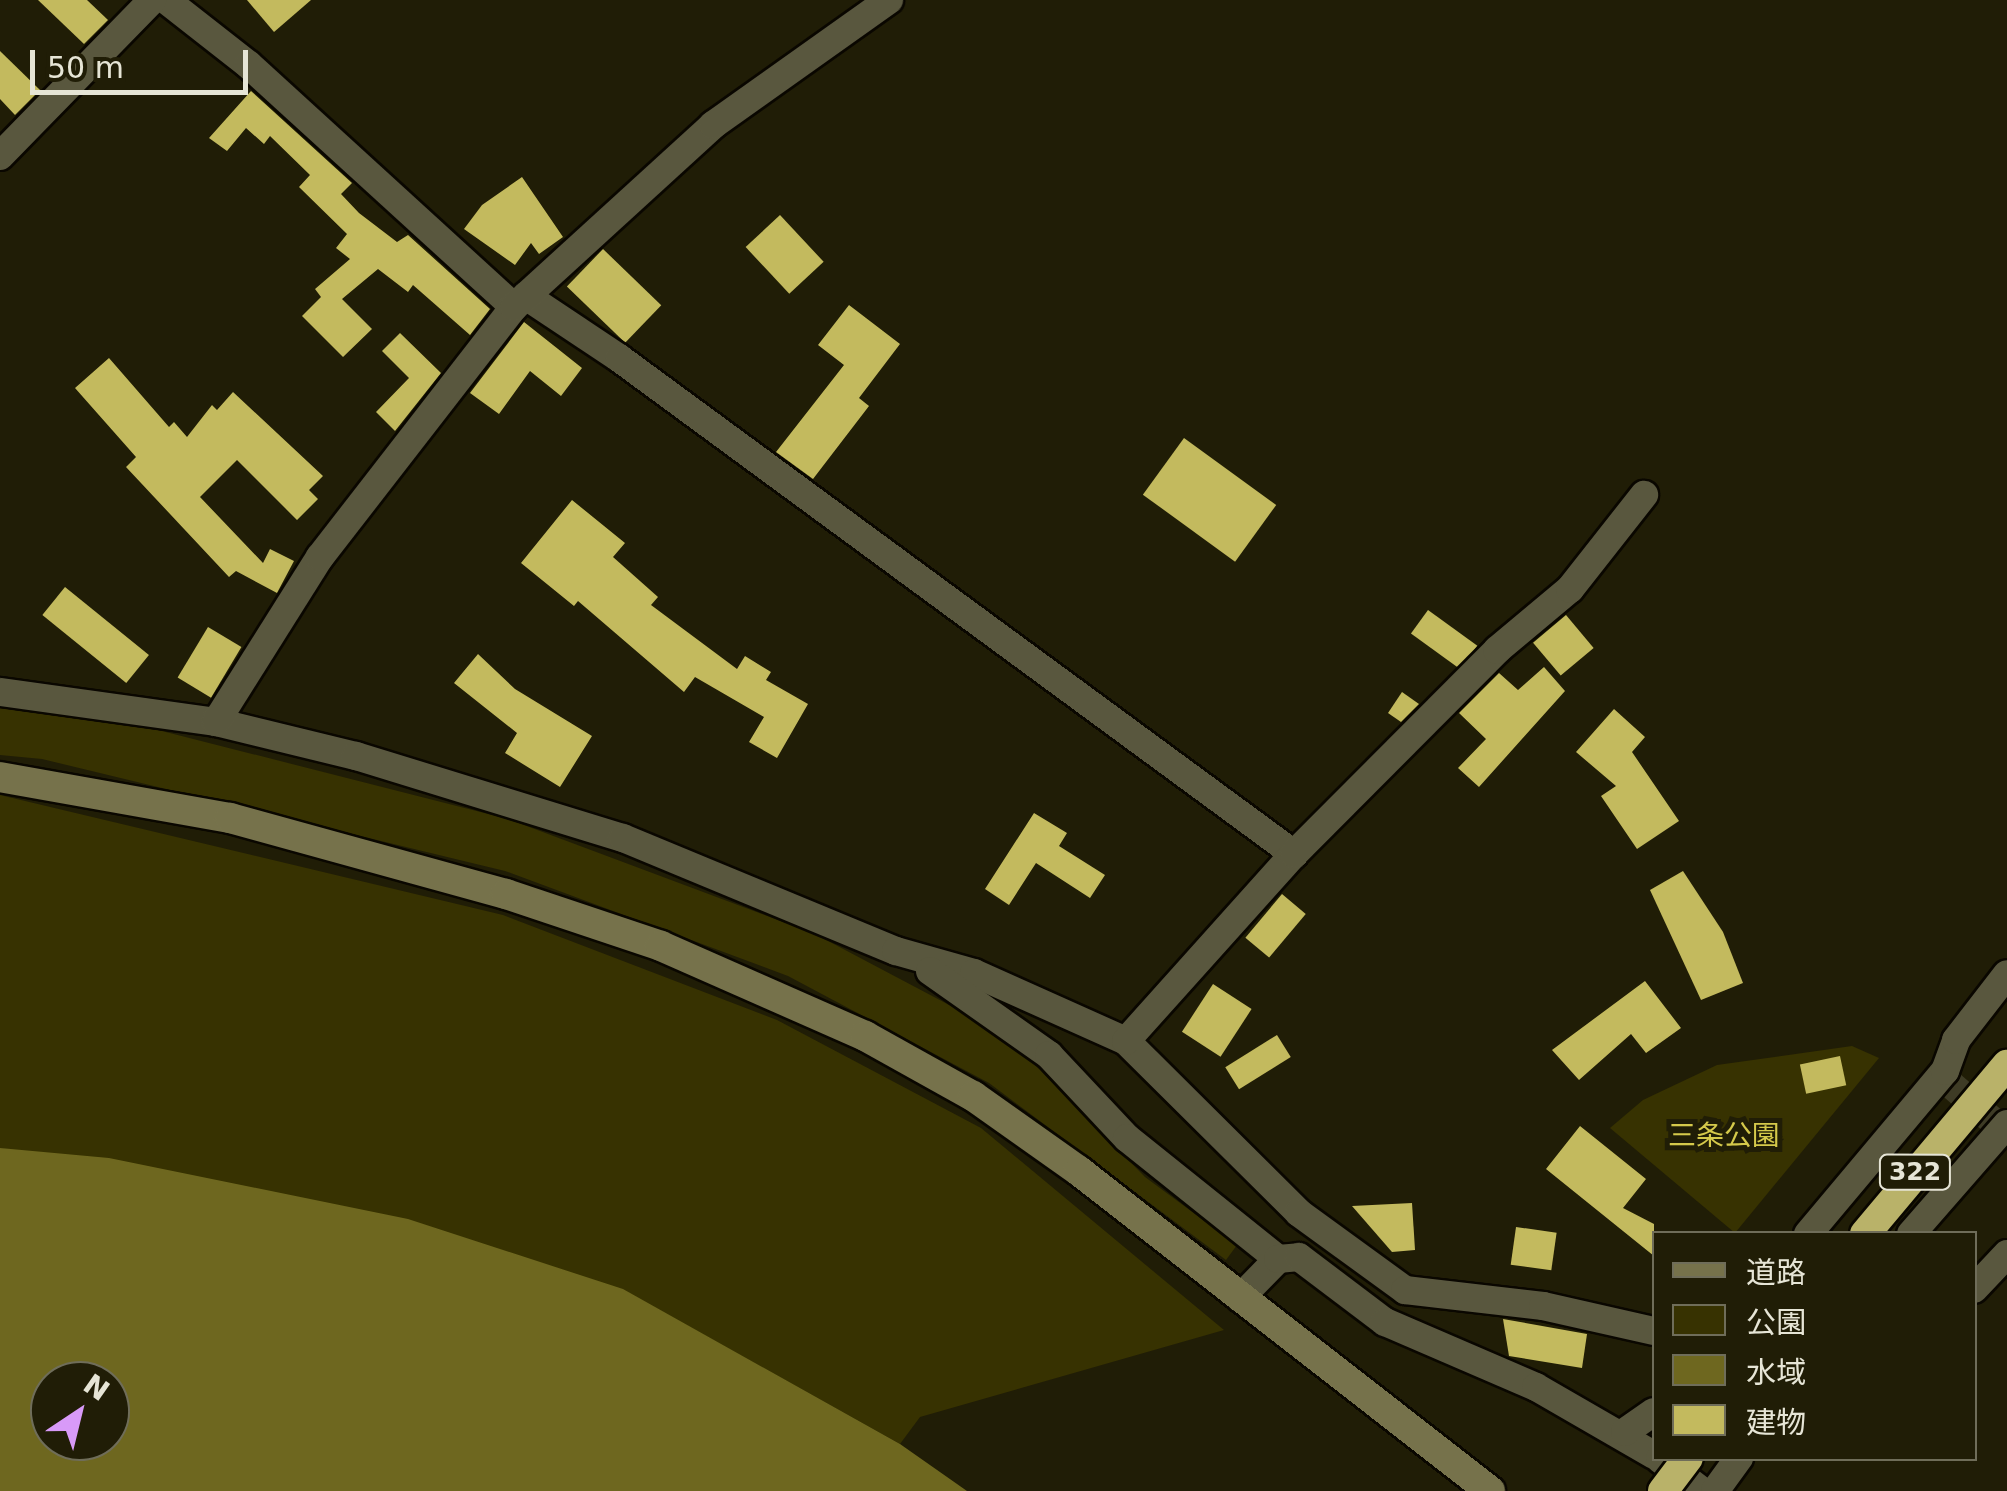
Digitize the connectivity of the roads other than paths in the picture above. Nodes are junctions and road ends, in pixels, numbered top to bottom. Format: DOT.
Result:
graph roads {
  1 [pos="152,0"];
  2 [pos="166,0"];
  3 [pos="888,0"];
  4 [pos="0,156"];
  5 [pos="520,302"];
  6 [pos="1644,495"];
  7 [pos="0,692"];
  8 [pos="216,722"];
  9 [pos="0,778"];
  10 [pos="1294,854"];
  11 [pos="896,951"];
  12 [pos="2007,974"];
  13 [pos="1126,1040"];
  14 [pos="2005,1068"];
  15 [pos="2007,1124"];
  16 [pos="1811,1231"];
  17 [pos="1867,1231"];
  18 [pos="1914,1231"];
  19 [pos="2007,1254"];
  20 [pos="1278,1259"];
  21 [pos="1977,1286"];
  22 [pos="1240,1298"];
  23 [pos="1652,1331"];
  24 [pos="1652,1413"];
  25 [pos="1625,1432"];
  26 [pos="1652,1453"];
  27 [pos="1662,1461"];
  28 [pos="1686,1461"];
  29 [pos="1737,1461"];
  30 [pos="1490,1491"];
  31 [pos="1663,1491"];
  32 [pos="1702,1491"];
  33 [pos="1716,1491"];
  1 -- 4 [label="street"];
  2 -- 5 [label="street"];
  3 -- 5 [label="street"];
  5 -- 8 [label="street"];
  5 -- 10 [label="street"];
  6 -- 10 [label="street"];
  7 -- 8 [label="street"];
  8 -- 11 [label="street"];
  9 -- 22 [label="street"];
  10 -- 13 [label="street"];
  11 -- 13 [label="street"];
  11 -- 20 [label="street"];
  12 -- 16 [label="street"];
  13 -- 23 [label="street"];
  14 -- 17 [label="highway, 322"];
  15 -- 18 [label="street"];
  19 -- 21 [label="street"];
  20 -- 22 [label="street"];
  20 -- 25 [label="street"];
  22 -- 30 [label="street"];
  24 -- 25 [label="street"];
  25 -- 26 [label="street"];
  27 -- 32 [label="street"];
  28 -- 31 [label="highway, bridge"];
  29 -- 33 [label="street"];
}
